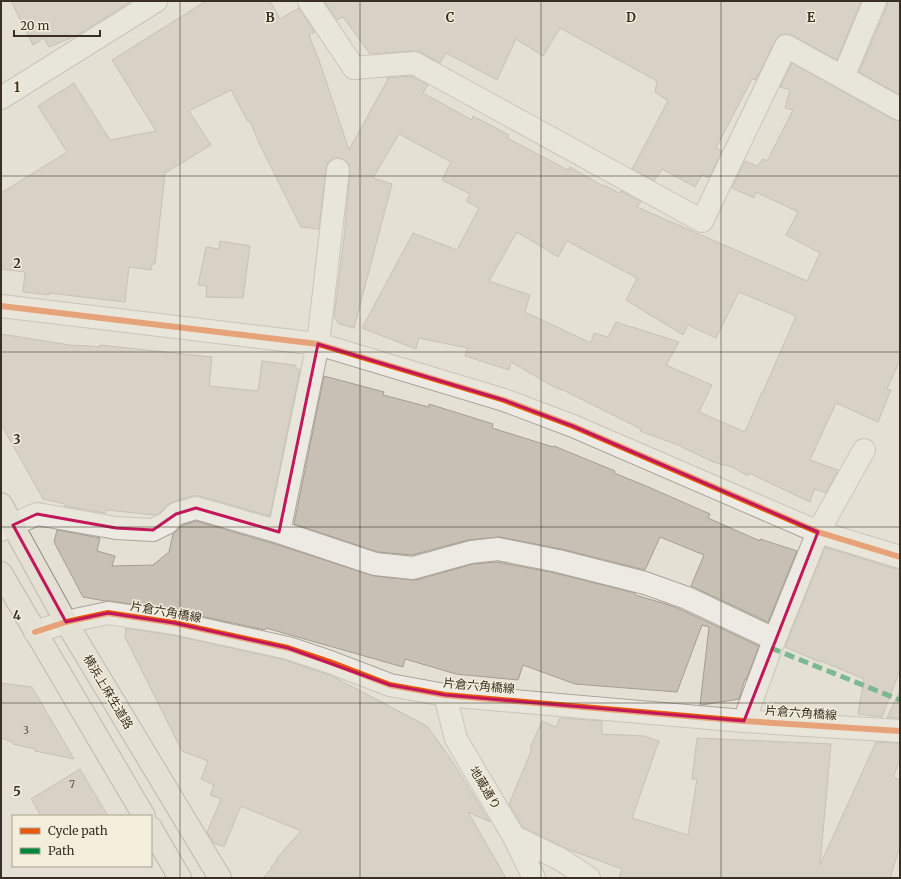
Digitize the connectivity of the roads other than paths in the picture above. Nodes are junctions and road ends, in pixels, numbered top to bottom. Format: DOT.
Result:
graph roads {
  1 [pos="156,1"];
  2 [pos="309,1"];
  3 [pos="875,1"];
  4 [pos="842,77"];
  5 [pos="1,98"];
  6 [pos="900,109"];
  7 [pos="338,170"];
  8 [pos="1,306"];
  9 [pos="318,344"];
  10 [pos="864,450"];
  11 [pos="1,504"];
  12 [pos="7,527"];
  13 [pos="279,532"];
  14 [pos="818,532"];
  15 [pos="900,557"];
  16 [pos="1,573"];
  17 [pos="66,622"];
  18 [pos="35,632"];
  19 [pos="774,639"];
  20 [pos="445,695"];
  21 [pos="744,721"];
  22 [pos="900,731"];
  23 [pos="143,815"];
  24 [pos="152,830"];
  25 [pos="514,837"];
  26 [pos="180,878"];
  27 [pos="220,878"];
  28 [pos="534,878"];
  29 [pos="589,878"];
  1 -- 5 [label="street"];
  2 -- 4 [label="street"];
  3 -- 4 [label="street"];
  4 -- 6 [label="street"];
  7 -- 9 [label="street"];
  8 -- 9 [label="street"];
  9 -- 13 [label="street"];
  9 -- 14 [label="street"];
  10 -- 14 [label="street"];
  11 -- 12 [label="main road, 横浜上麻生道路"];
  12 -- 13 [label="street"];
  12 -- 17 [label="main road, 横浜上麻生道路"];
  13 -- 19 [label="street"];
  14 -- 15 [label="street"];
  14 -- 19 [label="street"];
  16 -- 18 [label="main road"];
  17 -- 18 [label="street, 片倉六角橋線"];
  17 -- 20 [label="street, 片倉六角橋線"];
  17 -- 27 [label="main road, 横浜上麻生道路"];
  18 -- 23 [label="main road"];
  19 -- 21 [label="street"];
  20 -- 21 [label="street, 片倉六角橋線"];
  20 -- 25 [label="street, 地蔵通り"];
  21 -- 22 [label="street, 片倉六角橋線"];
  24 -- 26 [label="main road"];
  25 -- 28 [label="street, 地蔵通り"];
  25 -- 29 [label="street"];
}
